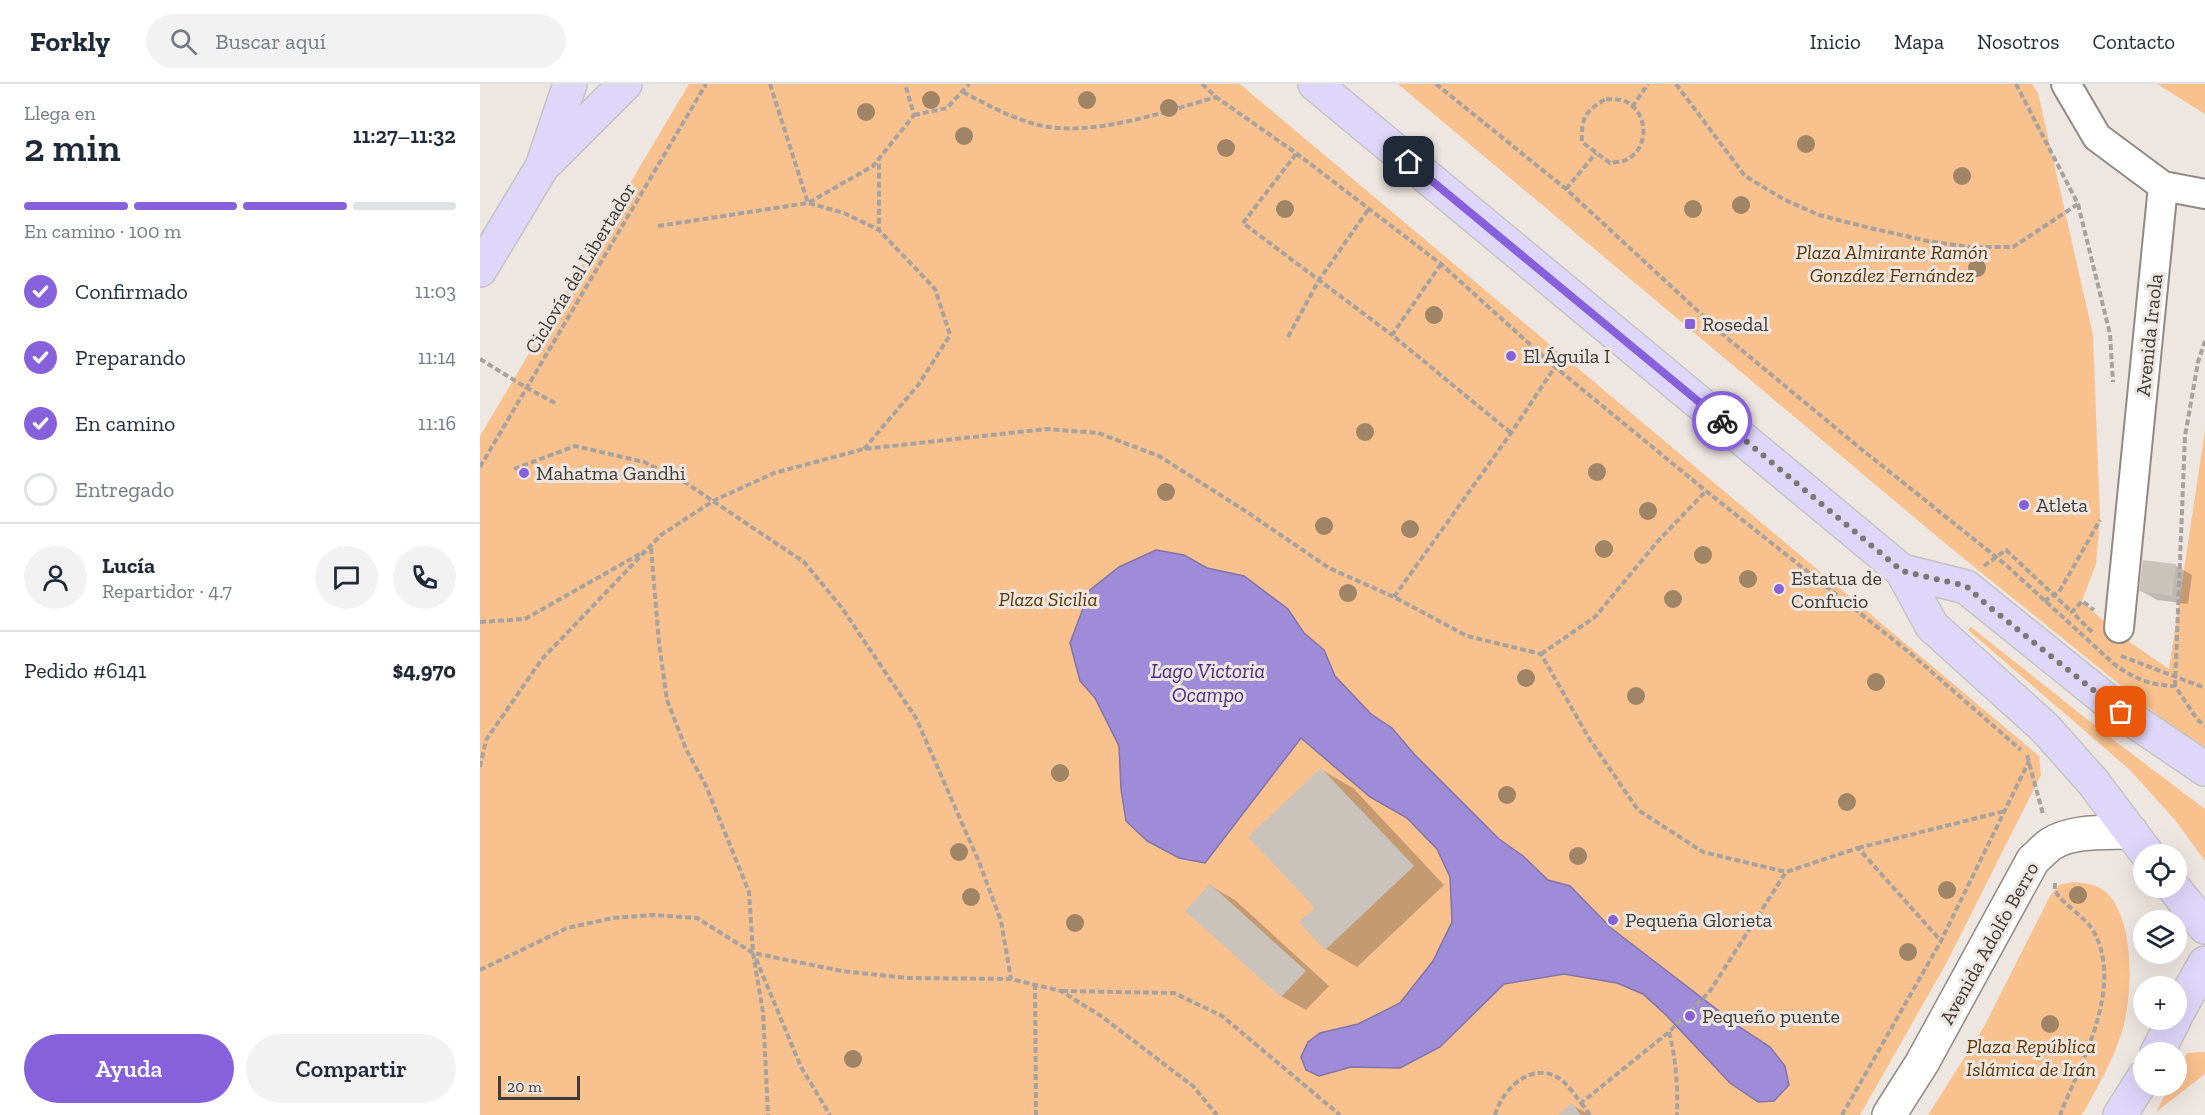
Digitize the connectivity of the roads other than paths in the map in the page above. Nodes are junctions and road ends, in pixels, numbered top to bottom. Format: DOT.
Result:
graph roads {
  1 [pos="570,84"];
  2 [pos="625,84"];
  3 [pos="1315,84"];
  4 [pos="2066,84"];
  5 [pos="542,167"];
  6 [pos="2163,186"];
  7 [pos="2205,194"];
  8 [pos="480,270"];
  9 [pos="1902,571"];
  10 [pos="2119,628"];
  11 [pos="2205,769"];
  12 [pos="2140,843"];
  13 [pos="2182,898"];
  14 [pos="2205,927"];
  15 [pos="2205,963"];
  16 [pos="2187,995"];
  17 [pos="2133,1094"];
  18 [pos="1889,1115"];
  19 [pos="2120,1115"];
  1 -- 5 [label="main road"];
  2 -- 5 [label="main road"];
  3 -- 9 [label="main road"];
  4 -- 6 [label="street"];
  5 -- 8 [label="main road"];
  6 -- 7 [label="street"];
  6 -- 10 [label="street, Avenida Iraola"];
  9 -- 11 [label="main road"];
  9 -- 12 [label="main road"];
  12 -- 18 [label="main road, Avenida Adolfo Berro"];
  13 -- 14 [label="main road"];
  15 -- 16 [label="main road"];
  17 -- 19 [label="main road"];
}
